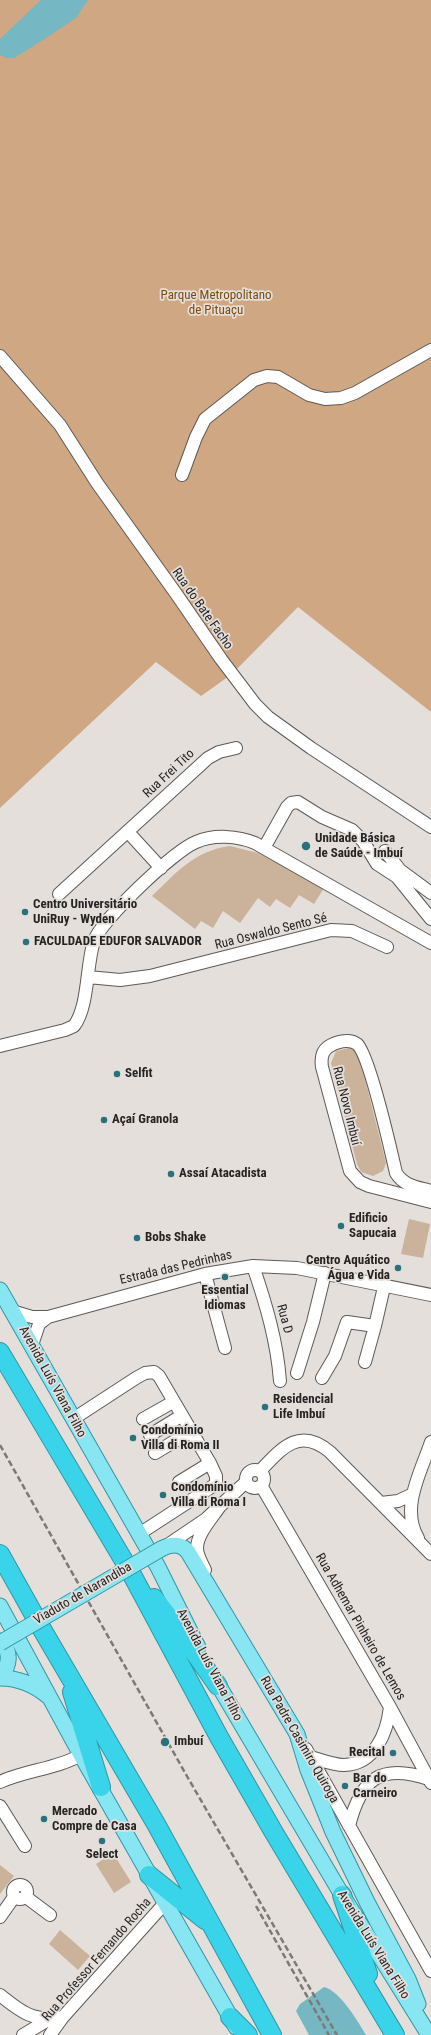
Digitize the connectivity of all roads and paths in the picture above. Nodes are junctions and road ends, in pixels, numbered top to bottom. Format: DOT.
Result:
graph roads {
  1 [pos="431,350"];
  2 [pos="0,356"];
  3 [pos="182,475"];
  4 [pos="236,748"];
  5 [pos="431,827"];
  6 [pos="128,832"];
  7 [pos="264,848"];
  8 [pos="385,851"];
  9 [pos="161,868"];
  10 [pos="431,893"];
  11 [pos="59,894"];
  12 [pos="431,919"];
  13 [pos="431,943"];
  14 [pos="387,947"];
  15 [pos="88,977"];
  16 [pos="0,1046"];
  17 [pos="431,1190"];
  18 [pos="431,1202"];
  19 [pos="253,1266"];
  20 [pos="325,1273"];
  21 [pos="205,1274"];
  22 [pos="384,1287"];
  23 [pos="0,1290"];
  24 [pos="431,1295"];
  25 [pos="12,1311"];
  26 [pos="48,1317"];
  27 [pos="376,1326"];
  28 [pos="32,1345"];
  29 [pos="225,1348"];
  30 [pos="0,1352"];
  31 [pos="365,1362"];
  32 [pos="297,1373"];
  33 [pos="322,1378"];
  34 [pos="280,1382"];
  35 [pos="173,1402"];
  36 [pos="181,1416"];
  37 [pos="73,1419"];
  38 [pos="143,1419"];
  39 [pos="190,1432"];
  40 [pos="150,1435"];
  41 [pos="431,1442"];
  42 [pos="155,1454"];
  43 [pos="210,1463"];
  44 [pos="264,1474"];
  45 [pos="179,1482"];
  46 [pos="247,1485"];
  47 [pos="413,1494"];
  48 [pos="381,1503"];
  49 [pos="220,1506"];
  50 [pos="139,1534"];
  51 [pos="422,1544"];
  52 [pos="164,1547"];
  53 [pos="0,1554"];
  54 [pos="431,1554"];
  55 [pos="130,1571"];
  56 [pos="217,1599"];
  57 [pos="0,1606"];
  58 [pos="0,1642"];
  59 [pos="65,1668"];
  60 [pos="0,1678"];
  61 [pos="218,1686"];
  62 [pos="51,1699"];
  63 [pos="390,1707"];
  64 [pos="297,1734"];
  65 [pos="81,1755"];
  66 [pos="311,1757"];
  67 [pos="430,1781"];
  68 [pos="0,1782"];
  69 [pos="101,1787"];
  70 [pos="0,1806"];
  71 [pos="349,1826"];
  72 [pos="25,1846"];
  73 [pos="150,1876"];
  74 [pos="342,1895"];
  75 [pos="165,1903"];
  76 [pos="50,1915"];
  77 [pos="0,1916"];
  78 [pos="214,1928"];
  79 [pos="431,1971"];
  80 [pos="0,1995"];
  81 [pos="382,2012"];
  82 [pos="64,2017"];
  83 [pos="230,2017"];
  84 [pos="48,2020"];
  85 [pos="23,2035"];
  86 [pos="50,2035"];
  87 [pos="240,2035"];
  88 [pos="248,2035"];
  89 [pos="272,2035"];
  90 [pos="395,2035"];
  91 [pos="429,2035"];
  1 -- 3 [label="street"];
  2 -- 5 [label="street, Rua do Bate Facho"];
  4 -- 6 [label="street, Rua Frei Tito"];
  6 -- 9 [label="street"];
  6 -- 11 [label="street, Rua Frei Tito"];
  7 -- 9 [label="street"];
  7 -- 12 [label="street"];
  7 -- 13 [label="street"];
  8 -- 10 [label="street"];
  9 -- 15 [label="street"];
  14 -- 15 [label="street, Rua Oswaldo Sento Sé"];
  15 -- 16 [label="street"];
  17 -- 18 [label="street, Rua Novo Imbuí"];
  19 -- 20 [label="street, Estrada das Pedrinhas"];
  19 -- 21 [label="street, Estrada das Pedrinhas"];
  19 -- 34 [label="street, Rua D"];
  20 -- 22 [label="street, Estrada das Pedrinhas"];
  20 -- 32 [label="street"];
  21 -- 26 [label="street, Estrada das Pedrinhas"];
  21 -- 29 [label="street"];
  22 -- 24 [label="street, Estrada das Pedrinhas"];
  22 -- 27 [label="street"];
  23 -- 25 [label="main road, Avenida Luís Viana Filho"];
  25 -- 26 [label="street, Estrada das Pedrinhas"];
  25 -- 28 [label="main road, Avenida Luís Viana Filho"];
  26 -- 28 [label="street"];
  27 -- 31 [label="street"];
  27 -- 33 [label="street"];
  28 -- 37 [label="main road, Avenida Luís Viana Filho"];
  30 -- 55 [label="highway, Avenida Luís Viana Filho"];
  35 -- 36 [label="street"];
  35 -- 37 [label="street"];
  35 -- 38 [label="street"];
  36 -- 39 [label="street"];
  36 -- 40 [label="street"];
  37 -- 50 [label="main road, Avenida Luís Viana Filho"];
  39 -- 42 [label="street"];
  39 -- 43 [label="street"];
  41 -- 47 [label="street"];
  43 -- 45 [label="street"];
  43 -- 50 [label="street"];
  44 -- 46 [label="street"];
  44 -- 46 [label="street, Rua Padre Casimiro Quiroga"];
  44 -- 48 [label="street"];
  44 -- 63 [label="street, Rua Adhemar Pinheiro de Lemos"];
  46 -- 49 [label="street, Rua Padre Casimiro Quiroga"];
  47 -- 48 [label="street"];
  47 -- 51 [label="street"];
  48 -- 51 [label="street"];
  49 -- 52 [label="street, Rua Padre Casimiro Quiroga"];
  49 -- 56 [label="street, Rua Padre Casimiro Quiroga"];
  50 -- 61 [label="main road, Avenida Luís Viana Filho"];
  51 -- 54 [label="street"];
  52 -- 56 [label="main road"];
  52 -- 58 [label="main road, Viaduto de Narandiba, bridge"];
  53 -- 59 [label="highway"];
  55 -- 61 [label="highway"];
  55 -- 81 [label="highway, Avenida Luís Viana Filho"];
  56 -- 64 [label="main road, Rua Padre Casimiro Quiroga"];
  57 -- 62 [label="main road"];
  58 -- 60 [label="main road"];
  59 -- 69 [label="highway"];
  59 -- 78 [label="highway"];
  60 -- 62 [label="main road"];
  61 -- 74 [label="main road, Avenida Luís Viana Filho"];
  62 -- 65 [label="main road"];
  63 -- 66 [label="street"];
  63 -- 67 [label="street, Rua Adhemar Pinheiro de Lemos"];
  64 -- 66 [label="street, Rua Padre Casimiro Quiroga"];
  64 -- 91 [label="main road"];
  65 -- 68 [label="street"];
  65 -- 69 [label="main road"];
  66 -- 71 [label="street, Rua Padre Casimiro Quiroga"];
  67 -- 71 [label="street"];
  69 -- 73 [label="main road"];
  70 -- 72 [label="street"];
  71 -- 79 [label="street, Rua Padre Casimiro Quiroga"];
  73 -- 75 [label="main road"];
  73 -- 78 [label="highway"];
  74 -- 81 [label="highway"];
  74 -- 91 [label="main road, Avenida Luís Viana Filho"];
  75 -- 82 [label="street, Rua Professor Fernando Rocha"];
  75 -- 83 [label="main road"];
  76 -- 77 [label="street"];
  78 -- 89 [label="highway"];
  80 -- 84 [label="street"];
  81 -- 90 [label="highway, Avenida Luís Viana Filho"];
  82 -- 84 [label="street"];
  82 -- 86 [label="street, Rua Professor Fernando Rocha"];
  83 -- 87 [label="main road"];
  83 -- 88 [label="highway"];
  84 -- 85 [label="street"];
}
